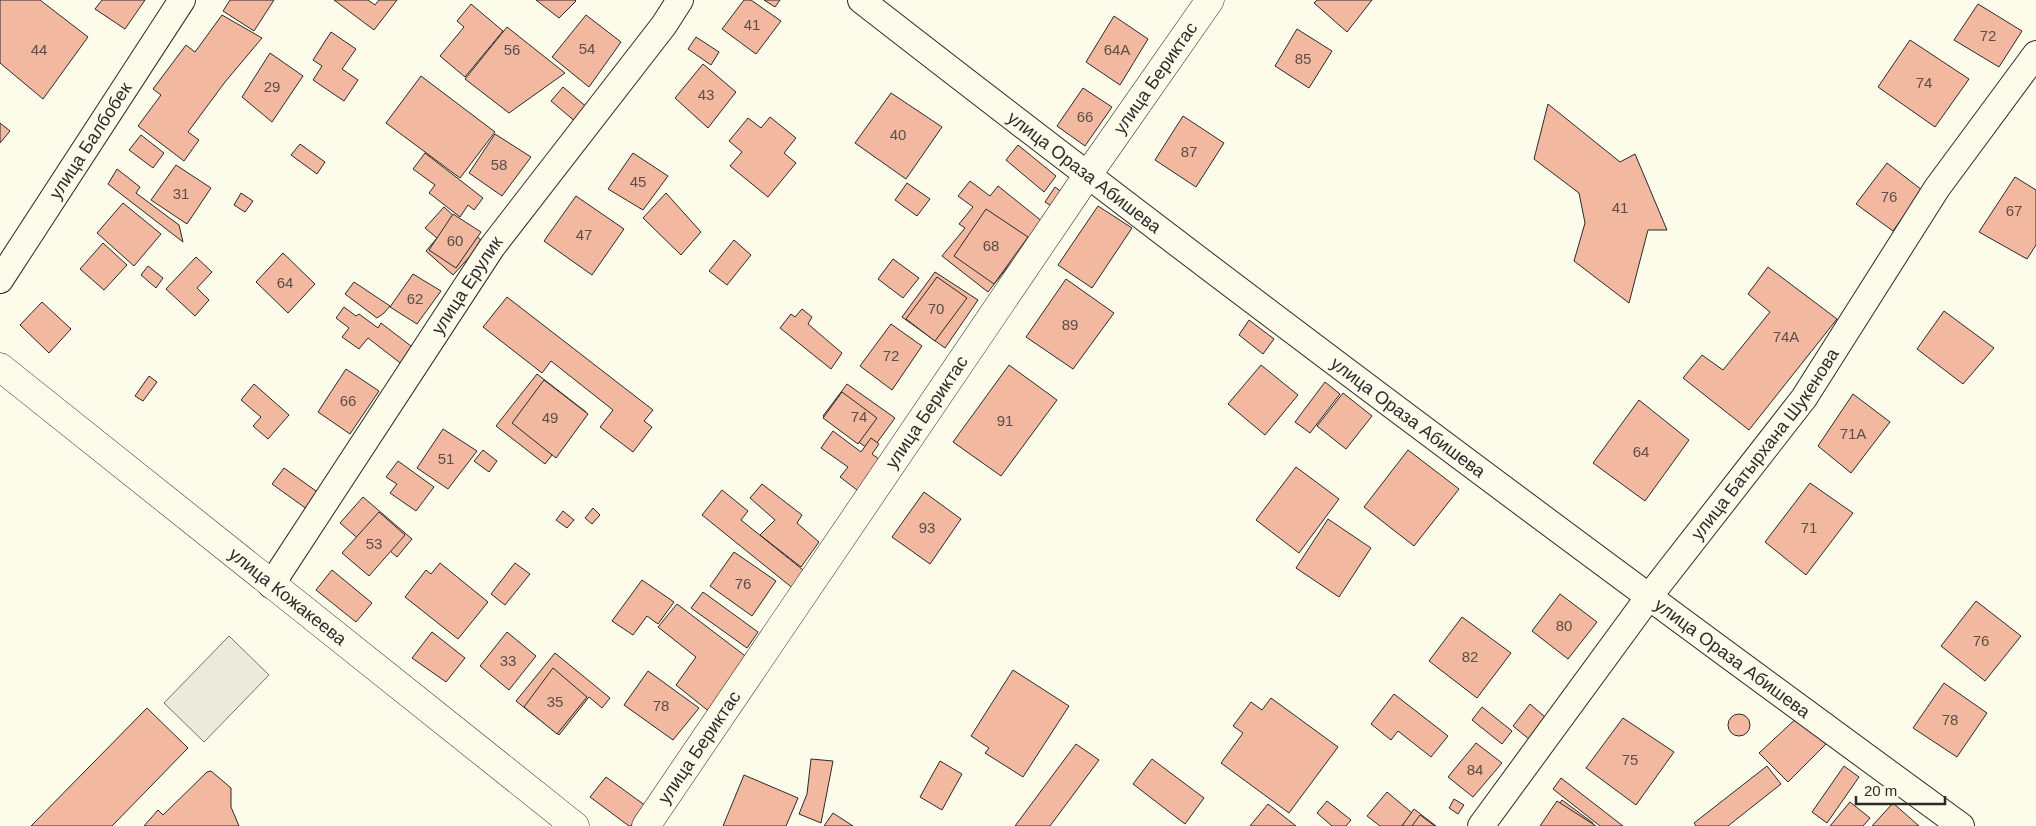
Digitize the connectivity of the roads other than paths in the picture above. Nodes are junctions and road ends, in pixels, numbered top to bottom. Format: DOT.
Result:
graph roads {
  1 [pos="182,0"];
  2 [pos="680,0"];
  3 [pos="861,0"];
  4 [pos="1210,0"];
  5 [pos="2036,54"];
  6 [pos="1087,176"];
  7 [pos="0,280"];
  8 [pos="0,367"];
  9 [pos="271,585"];
  10 [pos="1648,598"];
  11 [pos="575,826"];
  12 [pos="646,826"];
  13 [pos="1481,826"];
  14 [pos="1961,826"];
  1 -- 7 [label="street, улица Балбобек"];
  2 -- 9 [label="street, улица Ерулик"];
  3 -- 6 [label="street, улица Ораза Абишева"];
  4 -- 6 [label="street, улица Бериктас"];
  5 -- 10 [label="street, улица Батырхана Шукенова"];
  6 -- 10 [label="street, улица Ораза Абишева"];
  6 -- 12 [label="street, улица Бериктас"];
  8 -- 9 [label="street, улица Кожакеева"];
  9 -- 11 [label="street, улица Кожакеева"];
  10 -- 13 [label="street, улица Батырхана Шукенова"];
  10 -- 14 [label="street, улица Ораза Абишева"];
}
